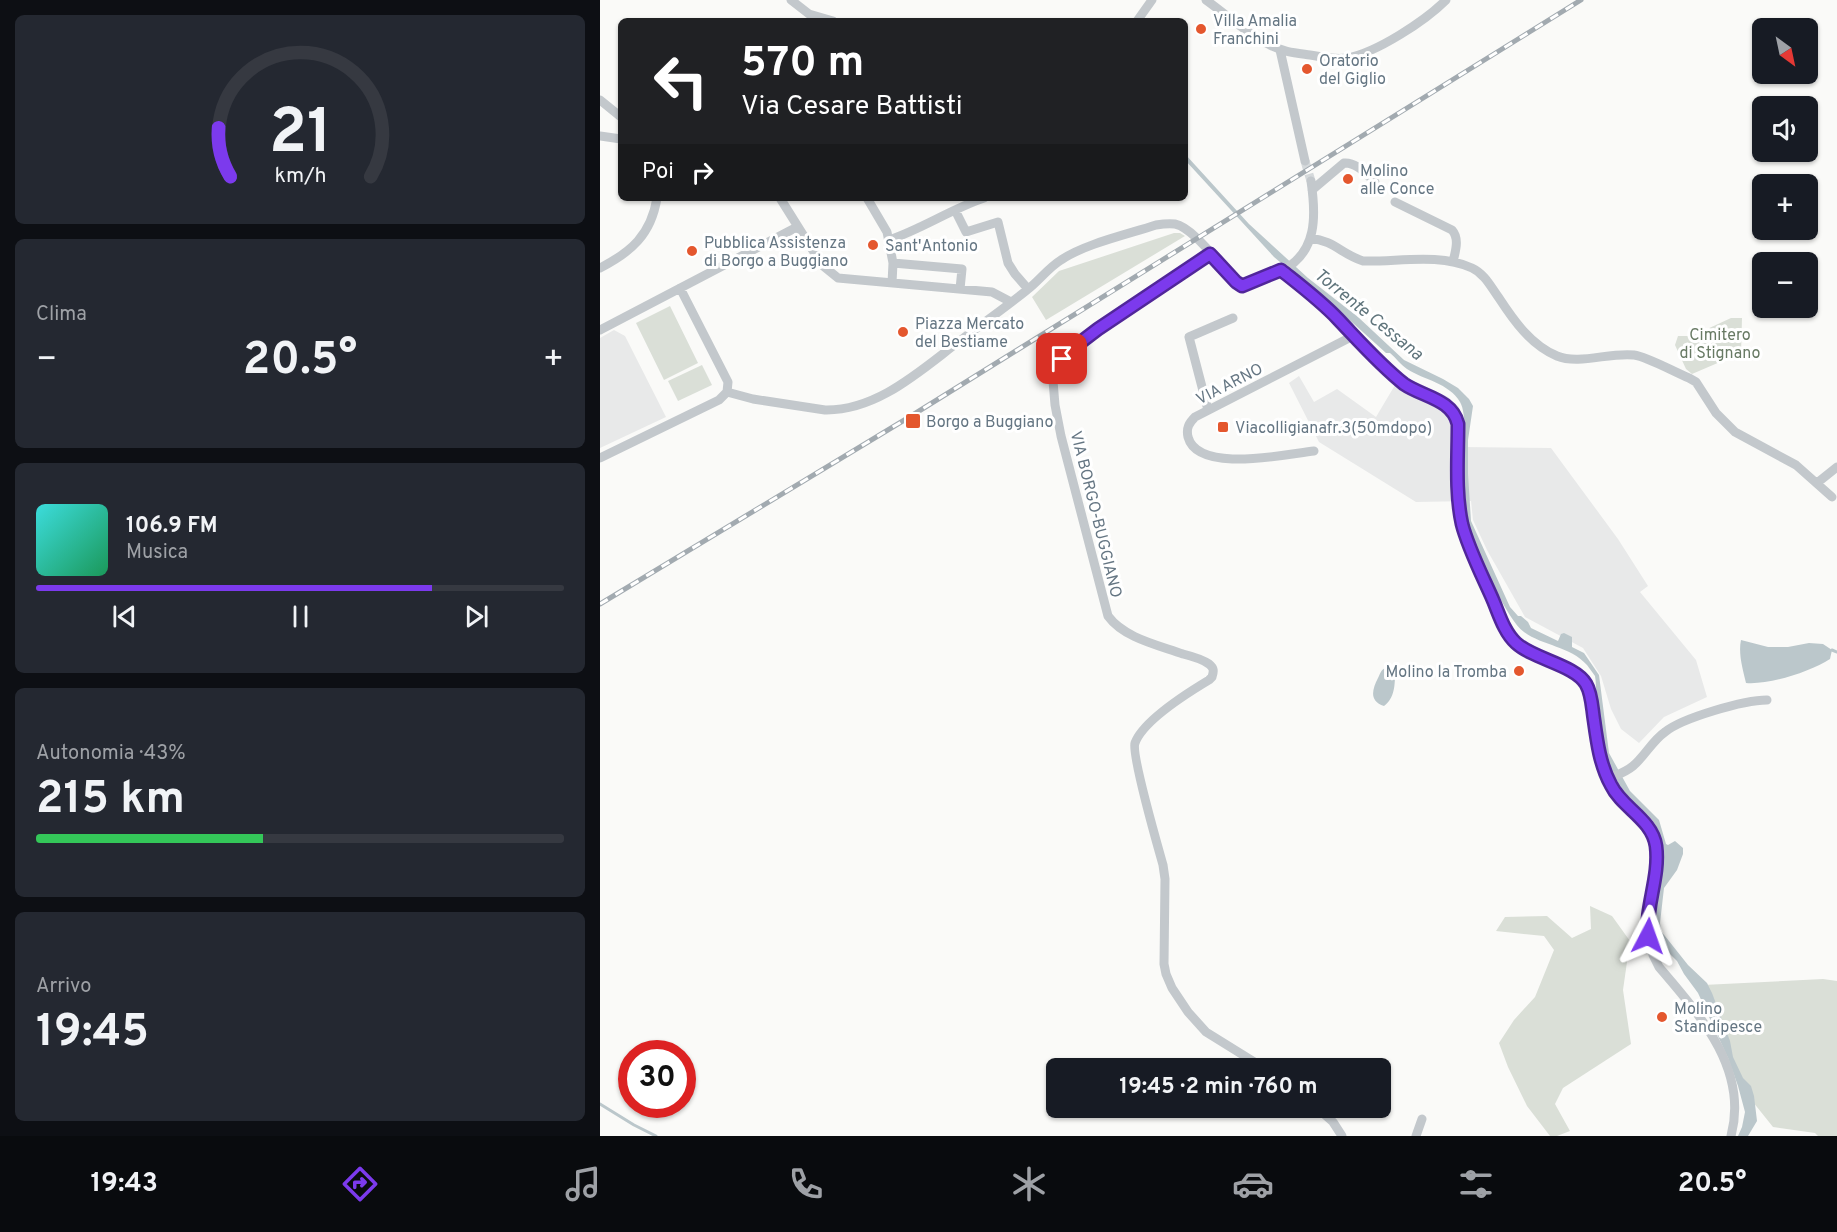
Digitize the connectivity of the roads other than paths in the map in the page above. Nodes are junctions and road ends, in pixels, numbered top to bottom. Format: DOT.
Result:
graph roads {
  1 [pos="791,0"];
  2 [pos="1152,0"];
  3 [pos="1206,0"];
  4 [pos="1446,0"];
  5 [pos="822,18"];
  6 [pos="1139,18"];
  7 [pos="1280,50"];
  8 [pos="600,100"];
  9 [pos="618,115"];
  10 [pos="600,136"];
  11 [pos="618,139"];
  12 [pos="1305,161"];
  13 [pos="1375,182"];
  14 [pos="656,201"];
  15 [pos="782,201"];
  16 [pos="869,201"];
  17 [pos="977,201"];
  18 [pos="1395,202"];
  19 [pos="955,210"];
  20 [pos="797,227"];
  21 [pos="1310,238"];
  22 [pos="889,240"];
  23 [pos="1210,254"];
  24 [pos="893,262"];
  25 [pos="1453,262"];
  26 [pos="600,268"];
  27 [pos="1281,270"];
  28 [pos="892,283"];
  29 [pos="680,288"];
  30 [pos="960,289"];
  31 [pos="1028,289"];
  32 [pos="1015,299"];
  33 [pos="1233,318"];
  34 [pos="600,330"];
  35 [pos="1353,336"];
  36 [pos="727,392"];
  37 [pos="1208,410"];
  38 [pos="1314,451"];
  39 [pos="600,458"];
  40 [pos="1837,467"];
  41 [pos="1817,483"];
  42 [pos="1835,500"];
  43 [pos="1767,700"];
  44 [pos="1608,779"];
  45 [pos="1248,1058"];
  46 [pos="1328,1118"];
  47 [pos="1422,1119"];
  48 [pos="1341,1136"];
  49 [pos="1416,1136"];
  50 [pos="1731,1136"];
  1 -- 5 [label="street"];
  2 -- 6 [label="street"];
  3 -- 7 [label="street"];
  4 -- 7 [label="street"];
  7 -- 12 [label="street"];
  8 -- 9 [label="street"];
  10 -- 11 [label="street"];
  13 -- 21 [label="street"];
  14 -- 26 [label="street"];
  15 -- 20 [label="street"];
  16 -- 22 [label="street"];
  17 -- 19 [label="street"];
  18 -- 25 [label="street"];
  19 -- 22 [label="street"];
  19 -- 31 [label="street"];
  20 -- 28 [label="street"];
  20 -- 29 [label="street"];
  21 -- 25 [label="street"];
  21 -- 27 [label="street"];
  22 -- 24 [label="street"];
  23 -- 27 [label="street"];
  23 -- 31 [label="street"];
  23 -- 45 [label="street, VIA BORGO-BUGGIANO"];
  24 -- 28 [label="street"];
  24 -- 30 [label="street"];
  25 -- 41 [label="street"];
  27 -- 35 [label="street"];
  28 -- 30 [label="street"];
  29 -- 34 [label="street"];
  29 -- 36 [label="street"];
  30 -- 32 [label="street"];
  31 -- 32 [label="street"];
  32 -- 36 [label="street"];
  33 -- 37 [label="street"];
  35 -- 37 [label="street, VIA ARNO"];
  35 -- 44 [label="street"];
  36 -- 39 [label="street"];
  37 -- 38 [label="street, VIA ARNO"];
  40 -- 41 [label="street"];
  41 -- 42 [label="street"];
  43 -- 44 [label="street"];
  44 -- 50 [label="street"];
  46 -- 48 [label="street"];
  47 -- 49 [label="street"];
}
